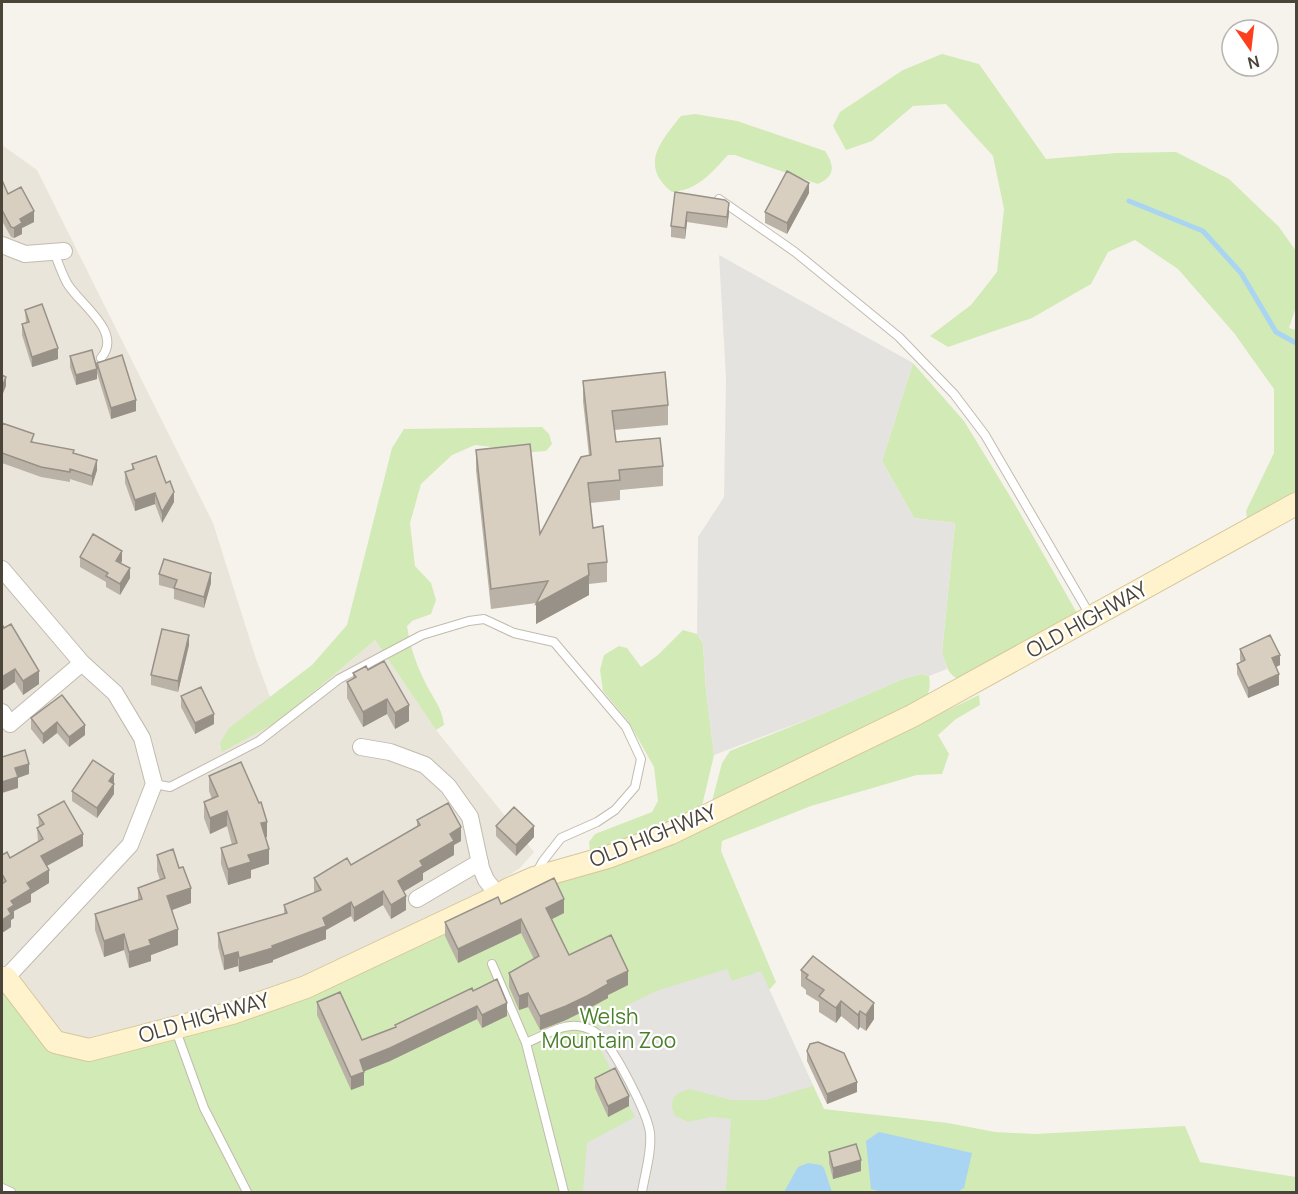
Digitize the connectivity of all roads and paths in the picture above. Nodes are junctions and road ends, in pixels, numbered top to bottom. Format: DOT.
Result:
graph roads {
  1 [pos="719,199"];
  2 [pos="2,245"];
  3 [pos="59,252"];
  4 [pos="101,358"];
  5 [pos="1296,504"];
  6 [pos="2,569"];
  7 [pos="1091,619"];
  8 [pos="82,663"];
  9 [pos="2,712"];
  10 [pos="362,747"];
  11 [pos="154,784"];
  12 [pos="480,862"];
  13 [pos="534,878"];
  14 [pos="498,895"];
  15 [pos="417,899"];
  16 [pos="492,964"];
  17 [pos="4,978"];
  18 [pos="175,1028"];
  19 [pos="526,1043"];
  20 [pos="2,1188"];
  21 [pos="11,1192"];
  22 [pos="247,1192"];
  23 [pos="564,1192"];
  24 [pos="642,1192"];
  1 -- 7 [label="lane"];
  2 -- 3 [label="street"];
  3 -- 4 [label="lane"];
  5 -- 7 [label="street, OLD HIGHWAY"];
  6 -- 8 [label="street"];
  7 -- 13 [label="street, OLD HIGHWAY"];
  8 -- 9 [label="street"];
  8 -- 11 [label="street"];
  10 -- 12 [label="street"];
  11 -- 13 [label="lane"];
  11 -- 17 [label="street"];
  12 -- 14 [label="street"];
  12 -- 15 [label="street"];
  13 -- 14 [label="street, OLD HIGHWAY"];
  14 -- 18 [label="street, OLD HIGHWAY"];
  16 -- 19 [label="lane"];
  17 -- 18 [label="street, OLD HIGHWAY"];
  18 -- 22 [label="lane"];
  19 -- 23 [label="lane"];
  19 -- 24 [label="lane"];
  20 -- 21 [label="lane"];
}
